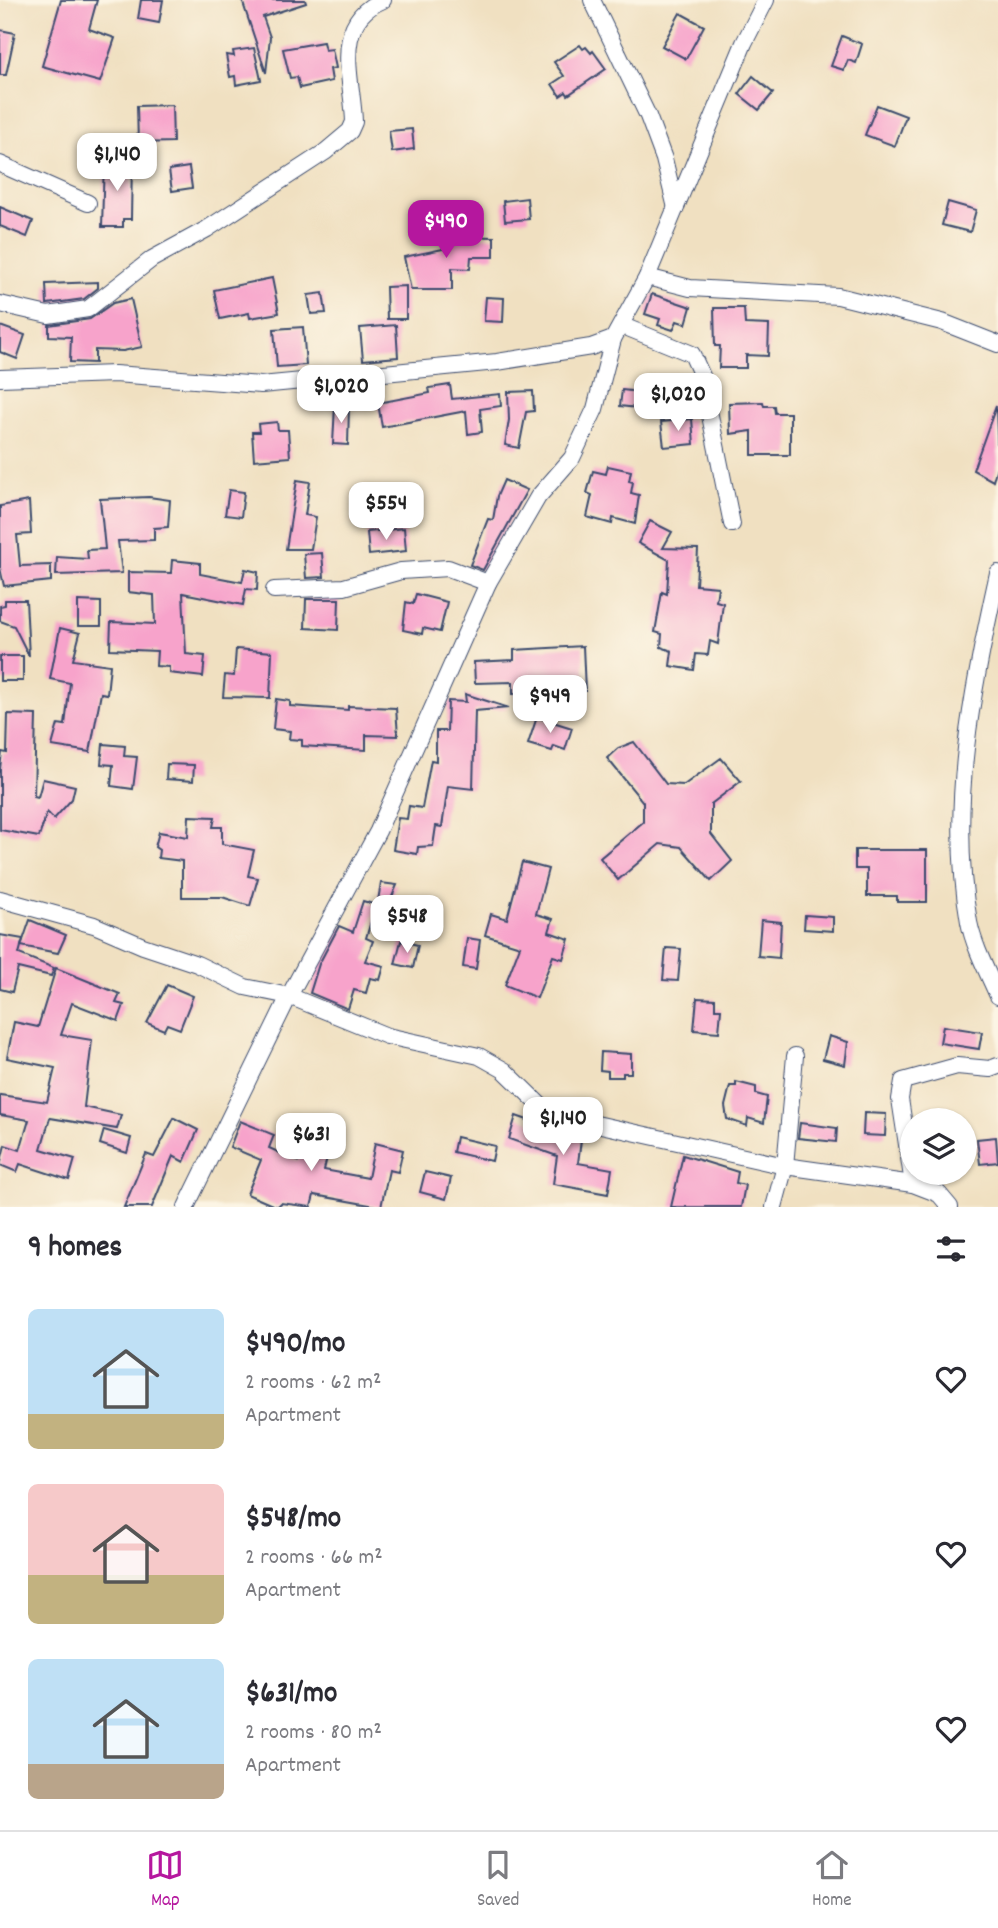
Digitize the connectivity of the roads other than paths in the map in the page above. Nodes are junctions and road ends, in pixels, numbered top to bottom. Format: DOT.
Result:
graph roads {
  1 [pos="383,0"];
  2 [pos="592,0"];
  3 [pos="766,0"];
  4 [pos="0,164"];
  5 [pos="88,202"];
  6 [pos="676,208"];
  7 [pos="647,277"];
  8 [pos="0,304"];
  9 [pos="618,332"];
  10 [pos="998,344"];
  11 [pos="0,378"];
  12 [pos="732,524"];
  13 [pos="998,573"];
  14 [pos="488,583"];
  15 [pos="275,590"];
  16 [pos="0,899"];
  17 [pos="289,996"];
  18 [pos="998,996"];
  19 [pos="795,1056"];
  20 [pos="998,1066"];
  21 [pos="901,1108"];
  22 [pos="785,1166"];
  23 [pos="900,1182"];
  24 [pos="916,1185"];
  25 [pos="186,1207"];
  26 [pos="774,1207"];
  27 [pos="950,1207"];
  1 -- 8 [label="street"];
  2 -- 6 [label="street"];
  3 -- 6 [label="street"];
  4 -- 5 [label="street"];
  6 -- 7 [label="street"];
  7 -- 9 [label="street"];
  7 -- 10 [label="street"];
  9 -- 11 [label="street"];
  9 -- 12 [label="street"];
  9 -- 14 [label="street"];
  13 -- 18 [label="street"];
  14 -- 15 [label="street"];
  14 -- 17 [label="street"];
  16 -- 17 [label="street"];
  17 -- 22 [label="street"];
  17 -- 25 [label="street"];
  19 -- 22 [label="street"];
  20 -- 21 [label="street"];
  22 -- 23 [label="street"];
  22 -- 26 [label="street"];
  24 -- 27 [label="street"];
}
